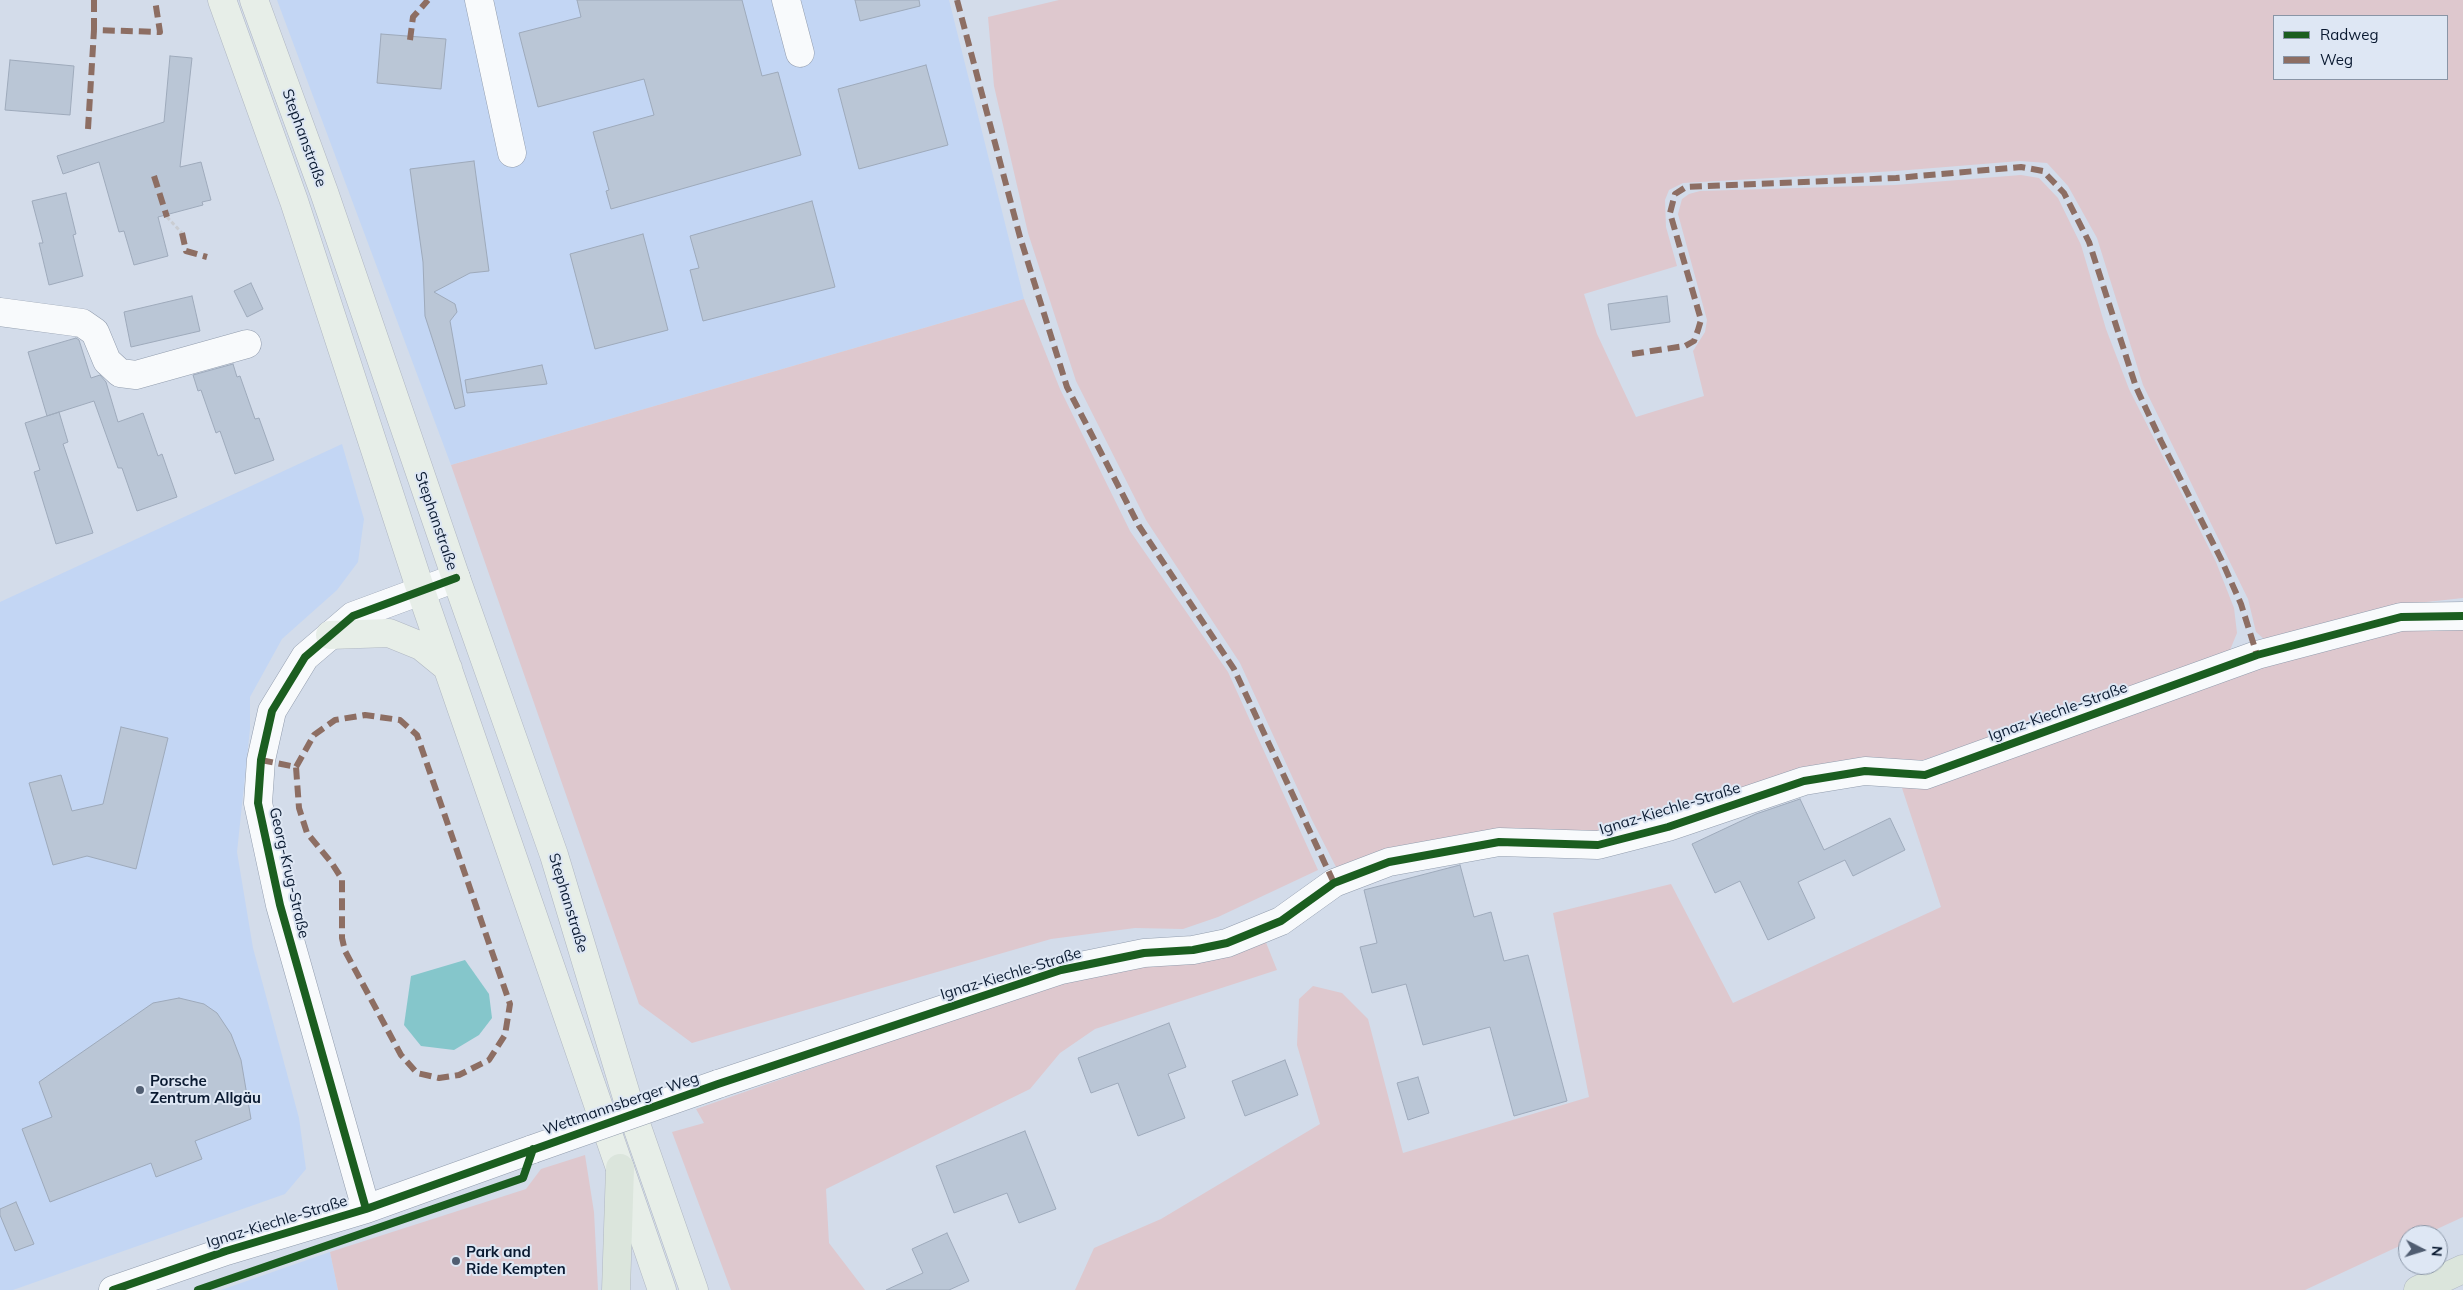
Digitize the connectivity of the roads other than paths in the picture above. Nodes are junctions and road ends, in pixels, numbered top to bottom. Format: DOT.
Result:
graph roads {
  1 [pos="222,0"];
  2 [pos="254,0"];
  3 [pos="479,0"];
  4 [pos="786,0"];
  5 [pos="800,53"];
  6 [pos="512,153"];
  7 [pos="0,312"];
  8 [pos="247,344"];
  9 [pos="456,578"];
  10 [pos="421,591"];
  11 [pos="2463,616"];
  12 [pos="330,636"];
  13 [pos="448,668"];
  14 [pos="718,1084"];
  15 [pos="533,1149"];
  16 [pos="620,1168"];
  17 [pos="366,1209"];
  18 [pos="2463,1269"];
  19 [pos="113,1290"];
  20 [pos="616,1290"];
  21 [pos="662,1290"];
  22 [pos="694,1290"];
  23 [pos="2418,1290"];
  1 -- 10 [label="main road, Stephanstraße"];
  2 -- 9 [label="main road, Stephanstraße"];
  3 -- 6 [label="street"];
  4 -- 5 [label="street"];
  7 -- 8 [label="street"];
  9 -- 10 [label="street, Georg-Krug-Straße"];
  9 -- 22 [label="main road, Stephanstraße"];
  10 -- 12 [label="street, Georg-Krug-Straße"];
  10 -- 13 [label="main road, Stephanstraße"];
  11 -- 14 [label="street, Ignaz-Kiechle-Straße"];
  12 -- 13 [label="main road"];
  12 -- 17 [label="street, Georg-Krug-Straße"];
  13 -- 16 [label="main road, Stephanstraße"];
  14 -- 15 [label="street, Wettmannsberger Weg, bridge"];
  15 -- 17 [label="street, Ignaz-Kiechle-Straße"];
  16 -- 20 [label="highway"];
  16 -- 21 [label="main road, Stephanstraße"];
  17 -- 19 [label="street, Ignaz-Kiechle-Straße"];
  18 -- 23 [label="highway"];
}
